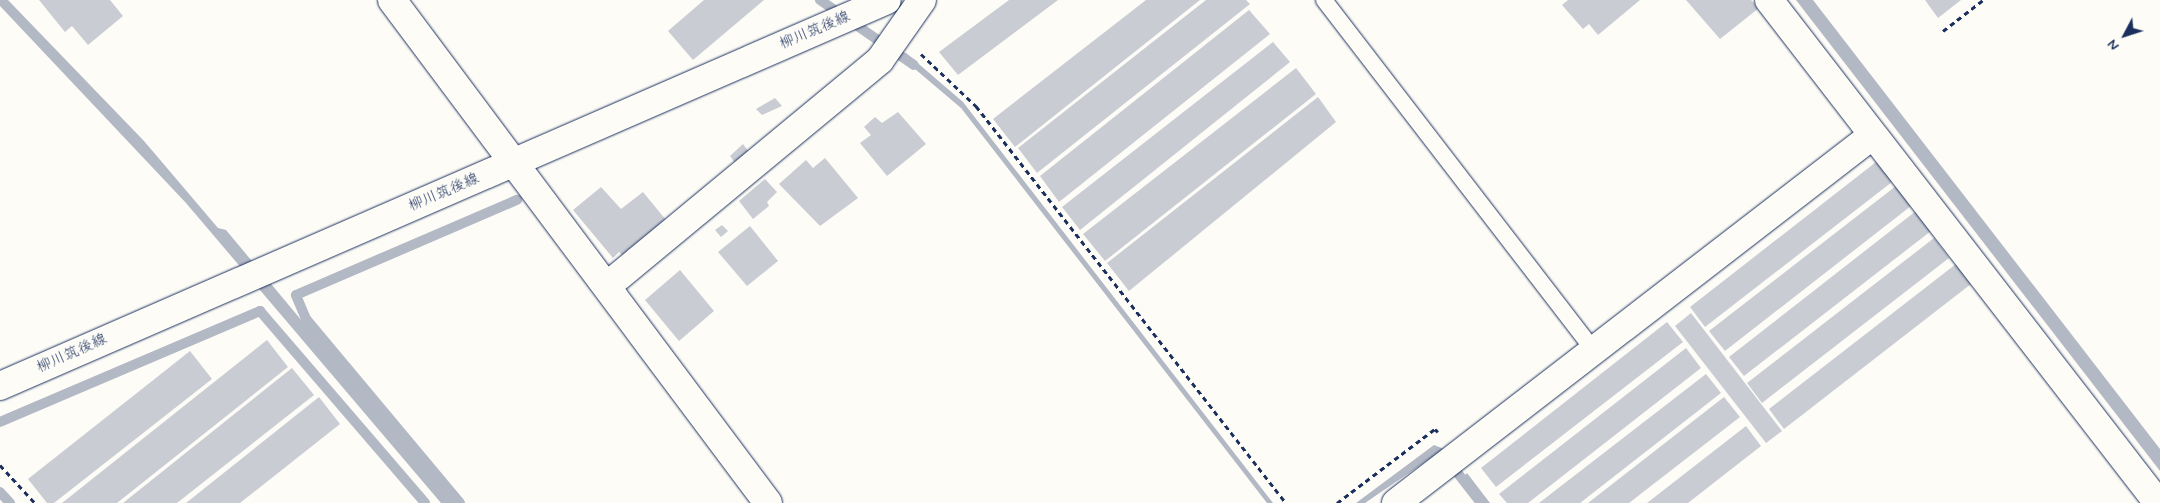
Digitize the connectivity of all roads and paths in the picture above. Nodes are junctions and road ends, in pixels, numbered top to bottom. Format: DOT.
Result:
graph roads {
  1 [pos="392,0"];
  2 [pos="888,0"];
  3 [pos="922,0"];
  4 [pos="1324,0"];
  5 [pos="1769,0"];
  6 [pos="1983,0"];
  7 [pos="1943,31"];
  8 [pos="921,54"];
  9 [pos="1873,135"];
  10 [pos="516,162"];
  11 [pos="607,286"];
  12 [pos="1594,351"];
  13 [pos="0,386"];
  14 [pos="0,465"];
  15 [pos="34,503"];
  16 [pos="768,503"];
  17 [pos="1286,503"];
  18 [pos="1396,503"];
  19 [pos="2158,503"];
  1 -- 10 [label="street"];
  2 -- 10 [label="street, 柳川筑後線"];
  3 -- 11 [label="street"];
  4 -- 12 [label="lane"];
  5 -- 9 [label="street"];
  6 -- 7 [label="path"];
  8 -- 17 [label="path"];
  9 -- 12 [label="street"];
  9 -- 19 [label="street"];
  10 -- 11 [label="street"];
  10 -- 13 [label="street, 柳川筑後線"];
  11 -- 16 [label="street"];
  12 -- 18 [label="street"];
  14 -- 15 [label="path"];
}
